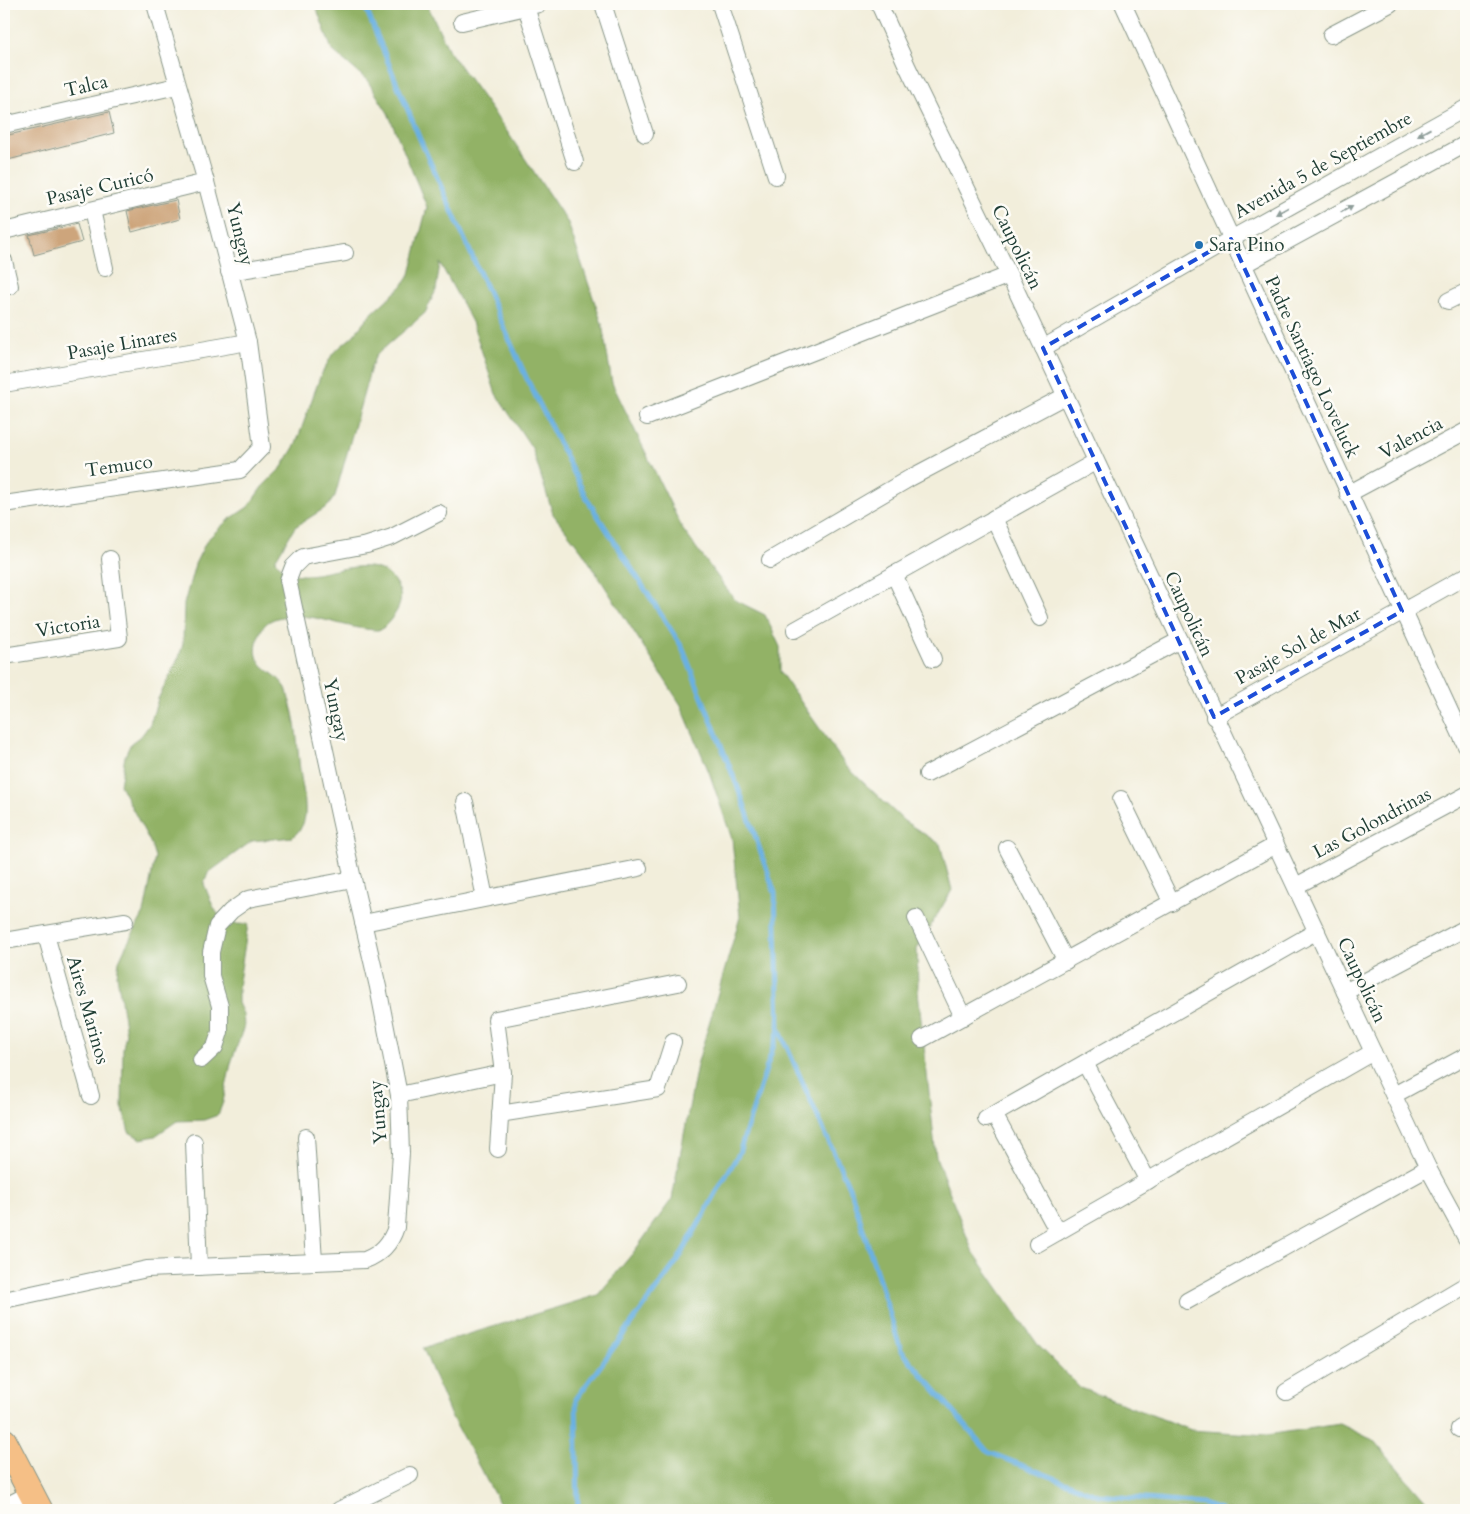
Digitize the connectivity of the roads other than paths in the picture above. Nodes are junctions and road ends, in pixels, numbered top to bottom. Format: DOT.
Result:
graph roads {
  1 [pos="155,4"];
  2 [pos="603,4"];
  3 [pos="720,4"];
  4 [pos="879,4"];
  5 [pos="1390,4"];
  6 [pos="533,5"];
  7 [pos="1126,5"];
  8 [pos="462,22"];
  9 [pos="1331,35"];
  10 [pos="177,86"];
  11 [pos="1466,108"];
  12 [pos="4,124"];
  13 [pos="645,134"];
  14 [pos="1466,144"];
  15 [pos="575,162"];
  16 [pos="776,176"];
  17 [pos="206,182"];
  18 [pos="92,210"];
  19 [pos="4,230"];
  20 [pos="1231,239"];
  21 [pos="344,253"];
  22 [pos="4,261"];
  23 [pos="1243,265"];
  24 [pos="105,268"];
  25 [pos="229,272"];
  26 [pos="1009,275"];
  27 [pos="10,286"];
  28 [pos="1466,292"];
  29 [pos="1448,302"];
  30 [pos="248,342"];
  31 [pos="1043,348"];
  32 [pos="4,384"];
  33 [pos="1065,396"];
  34 [pos="647,417"];
  35 [pos="1466,431"];
  36 [pos="1095,462"];
  37 [pos="240,470"];
  38 [pos="1348,494"];
  39 [pos="4,504"];
  40 [pos="439,513"];
  41 [pos="994,518"];
  42 [pos="110,559"];
  43 [pos="770,560"];
  44 [pos="894,574"];
  45 [pos="1466,576"];
  46 [pos="1402,611"];
  47 [pos="1040,618"];
  48 [pos="795,630"];
  49 [pos="1180,640"];
  50 [pos="4,656"];
  51 [pos="933,659"];
  52 [pos="1214,717"];
  53 [pos="1460,717"];
  54 [pos="1466,746"];
  55 [pos="927,774"];
  56 [pos="1466,795"];
  57 [pos="1121,799"];
  58 [pos="464,802"];
  59 [pos="1276,844"];
  60 [pos="1007,848"];
  61 [pos="639,868"];
  62 [pos="353,879"];
  63 [pos="1296,886"];
  64 [pos="486,898"];
  65 [pos="1172,903"];
  66 [pos="916,918"];
  67 [pos="126,921"];
  68 [pos="363,923"];
  69 [pos="1466,928"];
  70 [pos="1317,931"];
  71 [pos="46,935"];
  72 [pos="4,941"];
  73 [pos="1066,961"];
  74 [pos="678,983"];
  75 [pos="1345,992"];
  76 [pos="963,1017"];
  77 [pos="922,1039"];
  78 [pos="673,1042"];
  79 [pos="1373,1052"];
  80 [pos="1466,1056"];
  81 [pos="201,1060"];
  82 [pos="1085,1063"];
  83 [pos="503,1073"];
  84 [pos="399,1095"];
  85 [pos="1394,1095"];
  86 [pos="91,1096"];
  87 [pos="500,1114"];
  88 [pos="306,1137"];
  89 [pos="194,1142"];
  90 [pos="498,1149"];
  91 [pos="1428,1168"];
  92 [pos="1148,1181"];
  93 [pos="1058,1232"];
  94 [pos="1466,1238"];
  95 [pos="1037,1244"];
  96 [pos="314,1262"];
  97 [pos="199,1267"];
  98 [pos="1466,1285"];
  99 [pos="4,1300"];
  100 [pos="1188,1301"];
  101 [pos="1286,1392"];
  102 [pos="4,1441"];
  103 [pos="410,1475"];
  104 [pos="35,1502"];
  105 [pos="4,1507"];
  106 [pos="339,1510"];
  1 -- 10 [label="street, Yungay"];
  2 -- 13 [label="street"];
  3 -- 16 [label="street"];
  4 -- 26 [label="street, Caupolicán"];
  5 -- 9 [label="street"];
  6 -- 8 [label="street"];
  6 -- 15 [label="street"];
  7 -- 20 [label="street, Padre Santiago Loveluck"];
  10 -- 12 [label="street, Talca"];
  10 -- 17 [label="street, Yungay"];
  11 -- 20 [label="street, Avenida 5 de Septiembre, one-way"];
  23 -- 14 [label="street, one-way"];
  17 -- 18 [label="street, Pasaje Curicó"];
  17 -- 25 [label="street, Yungay"];
  18 -- 19 [label="street, Pasaje Curicó"];
  18 -- 24 [label="street"];
  20 -- 23 [label="street, Padre Santiago Loveluck"];
  20 -- 31 [label="street, Avenida 5 de Septiembre"];
  21 -- 25 [label="street"];
  22 -- 27 [label="street"];
  23 -- 38 [label="street, Padre Santiago Loveluck"];
  25 -- 30 [label="street, Yungay"];
  26 -- 31 [label="street, Caupolicán"];
  26 -- 34 [label="street"];
  28 -- 29 [label="street"];
  30 -- 32 [label="street, Pasaje Linares"];
  30 -- 37 [label="street, Yungay"];
  31 -- 33 [label="street, Caupolicán"];
  33 -- 36 [label="street, Caupolicán"];
  33 -- 43 [label="street"];
  35 -- 38 [label="street, Valencia"];
  36 -- 41 [label="street"];
  36 -- 49 [label="street, Caupolicán"];
  37 -- 39 [label="street, Temuco"];
  38 -- 46 [label="street, Padre Santiago Loveluck"];
  40 -- 62 [label="street, Yungay"];
  41 -- 44 [label="street"];
  41 -- 47 [label="street"];
  42 -- 50 [label="street, Victoria"];
  44 -- 48 [label="street"];
  44 -- 51 [label="street"];
  45 -- 46 [label="street, Pasaje Sol de Mar"];
  46 -- 52 [label="street, Pasaje Sol de Mar"];
  46 -- 53 [label="street, Padre Santiago Loveluck"];
  49 -- 52 [label="street, Caupolicán"];
  49 -- 55 [label="street"];
  52 -- 59 [label="street, Caupolicán"];
  53 -- 54 [label="street, Padre Santiago Loveluck"];
  56 -- 63 [label="street, Las Golondrinas"];
  57 -- 65 [label="street"];
  58 -- 64 [label="street"];
  59 -- 63 [label="street, Caupolicán"];
  59 -- 65 [label="street"];
  60 -- 73 [label="street"];
  61 -- 64 [label="street"];
  62 -- 68 [label="street, Yungay"];
  62 -- 81 [label="street"];
  63 -- 70 [label="street, Caupolicán"];
  64 -- 68 [label="street"];
  65 -- 73 [label="street"];
  66 -- 76 [label="street"];
  67 -- 71 [label="street, Aires Marinos"];
  68 -- 84 [label="street, Yungay"];
  69 -- 75 [label="street"];
  70 -- 75 [label="street, Caupolicán"];
  70 -- 82 [label="street"];
  71 -- 72 [label="street, Aires Marinos"];
  71 -- 86 [label="street, Aires Marinos"];
  73 -- 76 [label="street"];
  74 -- 83 [label="street"];
  75 -- 79 [label="street, Caupolicán"];
  76 -- 77 [label="street"];
  78 -- 87 [label="street"];
  79 -- 85 [label="street, Caupolicán"];
  79 -- 92 [label="street"];
  80 -- 85 [label="street"];
  82 -- 92 [label="street"];
  82 -- 93 [label="street"];
  83 -- 84 [label="street"];
  83 -- 87 [label="street"];
  84 -- 96 [label="street, Yungay"];
  85 -- 91 [label="street, Caupolicán"];
  87 -- 90 [label="street"];
  88 -- 96 [label="street"];
  89 -- 97 [label="street"];
  91 -- 94 [label="street, Caupolicán"];
  91 -- 100 [label="street"];
  92 -- 93 [label="street"];
  93 -- 95 [label="street"];
  96 -- 97 [label="street, Yungay"];
  97 -- 99 [label="street, Yungay"];
  98 -- 101 [label="street"];
  102 -- 104 [label="main road"];
  103 -- 106 [label="street"];
  104 -- 105 [label="street"];
}
